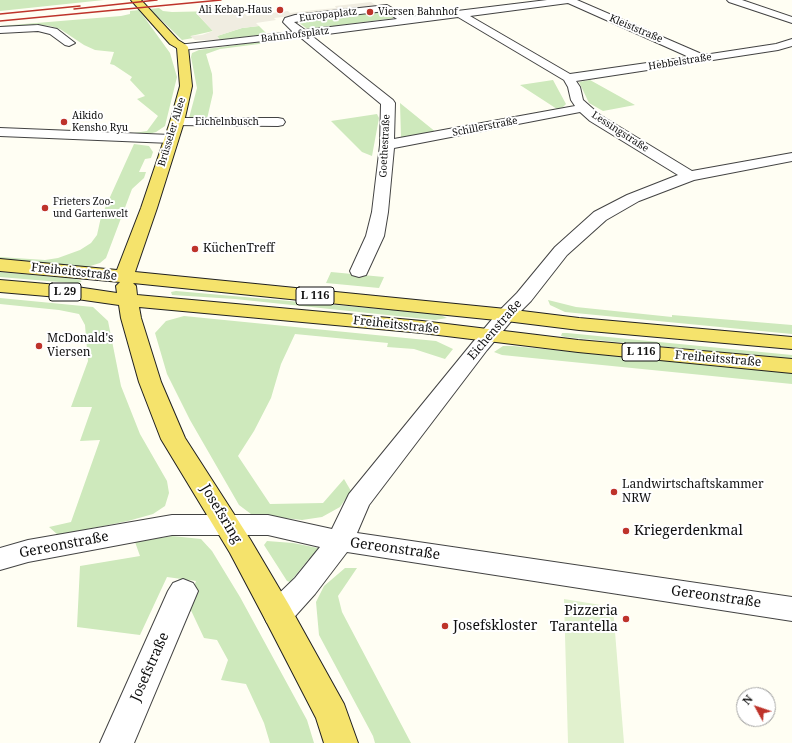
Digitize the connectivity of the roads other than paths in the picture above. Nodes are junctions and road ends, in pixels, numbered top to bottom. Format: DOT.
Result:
graph roads {
  1 [pos="136,0"];
  2 [pos="570,0"];
  3 [pos="732,0"];
  4 [pos="460,14"];
  5 [pos="792,20"];
  6 [pos="407,21"];
  7 [pos="0,30"];
  8 [pos="302,34"];
  9 [pos="69,42"];
  10 [pos="792,42"];
  11 [pos="182,47"];
  12 [pos="702,58"];
  13 [pos="568,78"];
  14 [pos="583,108"];
  15 [pos="177,122"];
  16 [pos="278,122"];
  17 [pos="0,132"];
  18 [pos="171,139"];
  19 [pos="387,145"];
  20 [pos="792,157"];
  21 [pos="690,176"];
  22 [pos="0,265"];
  23 [pos="359,272"];
  24 [pos="124,277"];
  25 [pos="0,286"];
  26 [pos="129,300"];
  27 [pos="506,315"];
  28 [pos="489,335"];
  29 [pos="792,344"];
  30 [pos="792,366"];
  31 [pos="226,524"];
  32 [pos="340,541"];
  33 [pos="0,559"];
  34 [pos="183,591"];
  35 [pos="792,608"];
  36 [pos="278,614"];
  37 [pos="117,743"];
  38 [pos="341,743"];
  1 -- 11 [label="main road"];
  2 -- 4 [label="street, Bahnhofsplatz"];
  2 -- 12 [label="street, Kleiststraße"];
  3 -- 5 [label="street"];
  4 -- 6 [label="street, Bahnhofsplatz"];
  4 -- 13 [label="street"];
  6 -- 8 [label="street, Bahnhofsplatz"];
  6 -- 8 [label="street, Europaplatz"];
  7 -- 9 [label="street"];
  8 -- 11 [label="street, Bahnhofsplatz"];
  8 -- 19 [label="street, Goethestraße"];
  10 -- 12 [label="street, Hebbelstraße"];
  11 -- 15 [label="main road, Brüsseler Allee"];
  12 -- 13 [label="street, Hebbelstraße"];
  13 -- 14 [label="street, Lessingstraße"];
  14 -- 19 [label="street, Schillerstraße"];
  14 -- 21 [label="street, Lessingstraße"];
  15 -- 16 [label="street, Eichelnbusch"];
  15 -- 18 [label="main road, Brüsseler Allee"];
  17 -- 18 [label="street"];
  18 -- 24 [label="main road, Brüsseler Allee"];
  19 -- 23 [label="street, Goethestraße"];
  20 -- 21 [label="street, Eichenstraße"];
  21 -- 27 [label="street, Eichenstraße"];
  22 -- 24 [label="main road, Freiheitsstraße / L 29"];
  24 -- 26 [label="main road, Josefsring"];
  24 -- 27 [label="main road, Freiheitsstraße / L 116"];
  25 -- 26 [label="main road, Freiheitsstraße / L 29"];
  26 -- 28 [label="main road, Freiheitsstraße / L 116"];
  26 -- 31 [label="main road, Josefsring"];
  27 -- 28 [label="street, Eichenstraße"];
  27 -- 29 [label="main road, Freiheitsstraße / L 116"];
  28 -- 30 [label="main road, Freiheitsstraße / L 116"];
  28 -- 32 [label="street, Eichenstraße"];
  31 -- 32 [label="street, Gereonstraße"];
  31 -- 33 [label="street, Gereonstraße"];
  31 -- 36 [label="main road, Josefsring"];
  32 -- 35 [label="street, Gereonstraße"];
  32 -- 36 [label="street, Eichenstraße"];
  34 -- 37 [label="street, Josefstraße"];
  36 -- 38 [label="main road, Josefsring"];
}
